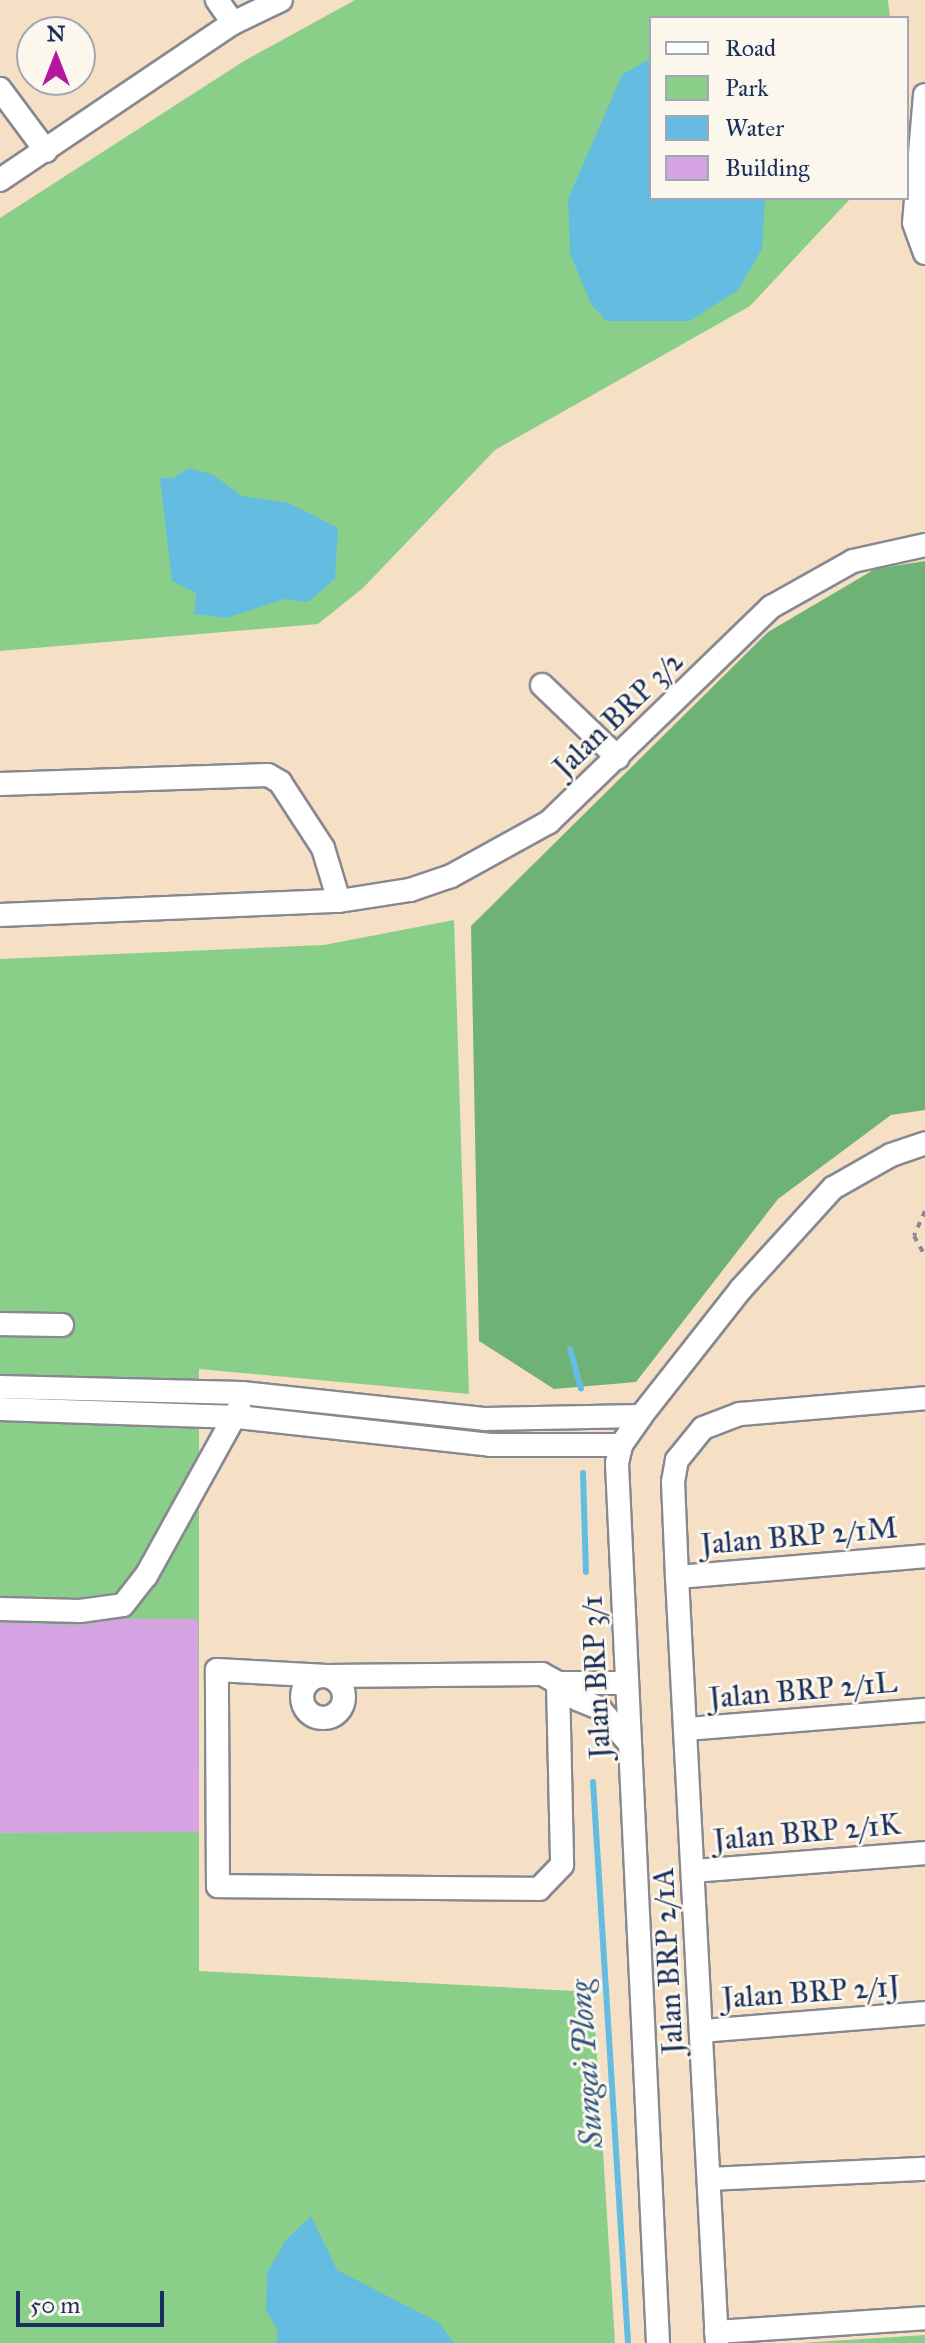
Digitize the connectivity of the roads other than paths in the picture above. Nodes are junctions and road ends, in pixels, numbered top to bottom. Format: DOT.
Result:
graph roads {
  1 [pos="217,0"];
  2 [pos="281,0"];
  3 [pos="233,23"];
  4 [pos="0,89"];
  5 [pos="925,95"];
  6 [pos="46,151"];
  7 [pos="0,180"];
  8 [pos="925,253"];
  9 [pos="925,545"];
  10 [pos="542,685"];
  11 [pos="618,758"];
  12 [pos="0,784"];
  13 [pos="339,901"];
  14 [pos="0,915"];
  15 [pos="925,1143"];
  16 [pos="0,1324"];
  17 [pos="62,1325"];
  18 [pos="0,1387"];
  19 [pos="242,1393"];
  20 [pos="925,1398"];
  21 [pos="0,1409"];
  22 [pos="641,1416"];
  23 [pos="238,1417"];
  24 [pos="621,1445"];
  25 [pos="925,1556"];
  26 [pos="677,1577"];
  27 [pos="0,1609"];
  28 [pos="623,1641"];
  29 [pos="567,1691"];
  30 [pos="626,1691"];
  31 [pos="925,1710"];
  32 [pos="687,1729"];
  33 [pos="628,1742"];
  34 [pos="925,1853"];
  35 [pos="693,1871"];
  36 [pos="925,2013"];
  37 [pos="702,2031"];
  38 [pos="925,2169"];
  39 [pos="709,2179"];
  40 [pos="925,2318"];
  41 [pos="716,2338"];
  42 [pos="658,2343"];
  1 -- 3 [label="street"];
  2 -- 3 [label="street"];
  3 -- 6 [label="street"];
  4 -- 6 [label="street"];
  5 -- 8 [label="street"];
  6 -- 7 [label="street"];
  9 -- 11 [label="street, Jalan BRP 3/2"];
  10 -- 11 [label="street"];
  11 -- 13 [label="street, Jalan BRP 3/2"];
  12 -- 13 [label="street"];
  13 -- 14 [label="street, Jalan BRP 3/2"];
  15 -- 22 [label="street, Jalan BRP 3/1"];
  16 -- 17 [label="street"];
  18 -- 19 [label="street"];
  19 -- 22 [label="street"];
  19 -- 23 [label="street"];
  20 -- 26 [label="street, Jalan BRP 2/1A"];
  21 -- 23 [label="street"];
  22 -- 24 [label="street, Jalan BRP 3/1"];
  23 -- 24 [label="street"];
  23 -- 27 [label="street"];
  24 -- 28 [label="street, Jalan BRP 3/1"];
  25 -- 26 [label="street, Jalan BRP 2/1M"];
  26 -- 32 [label="street, Jalan BRP 2/1A"];
  28 -- 29 [label="street"];
  28 -- 30 [label="street, Jalan BRP 3/1"];
  29 -- 29 [label="street"];
  29 -- 30 [label="street"];
  29 -- 33 [label="street"];
  30 -- 33 [label="street, Jalan BRP 3/1"];
  31 -- 32 [label="street, Jalan BRP 2/1L"];
  32 -- 35 [label="street, Jalan BRP 2/1A"];
  33 -- 42 [label="street, Jalan BRP 3/1"];
  34 -- 35 [label="street, Jalan BRP 2/1K"];
  35 -- 37 [label="street, Jalan BRP 2/1A"];
  36 -- 37 [label="street, Jalan BRP 2/1J"];
  37 -- 39 [label="street, Jalan BRP 2/1A"];
  38 -- 39 [label="street"];
  39 -- 41 [label="street, Jalan BRP 2/1A"];
  40 -- 41 [label="street"];
}
